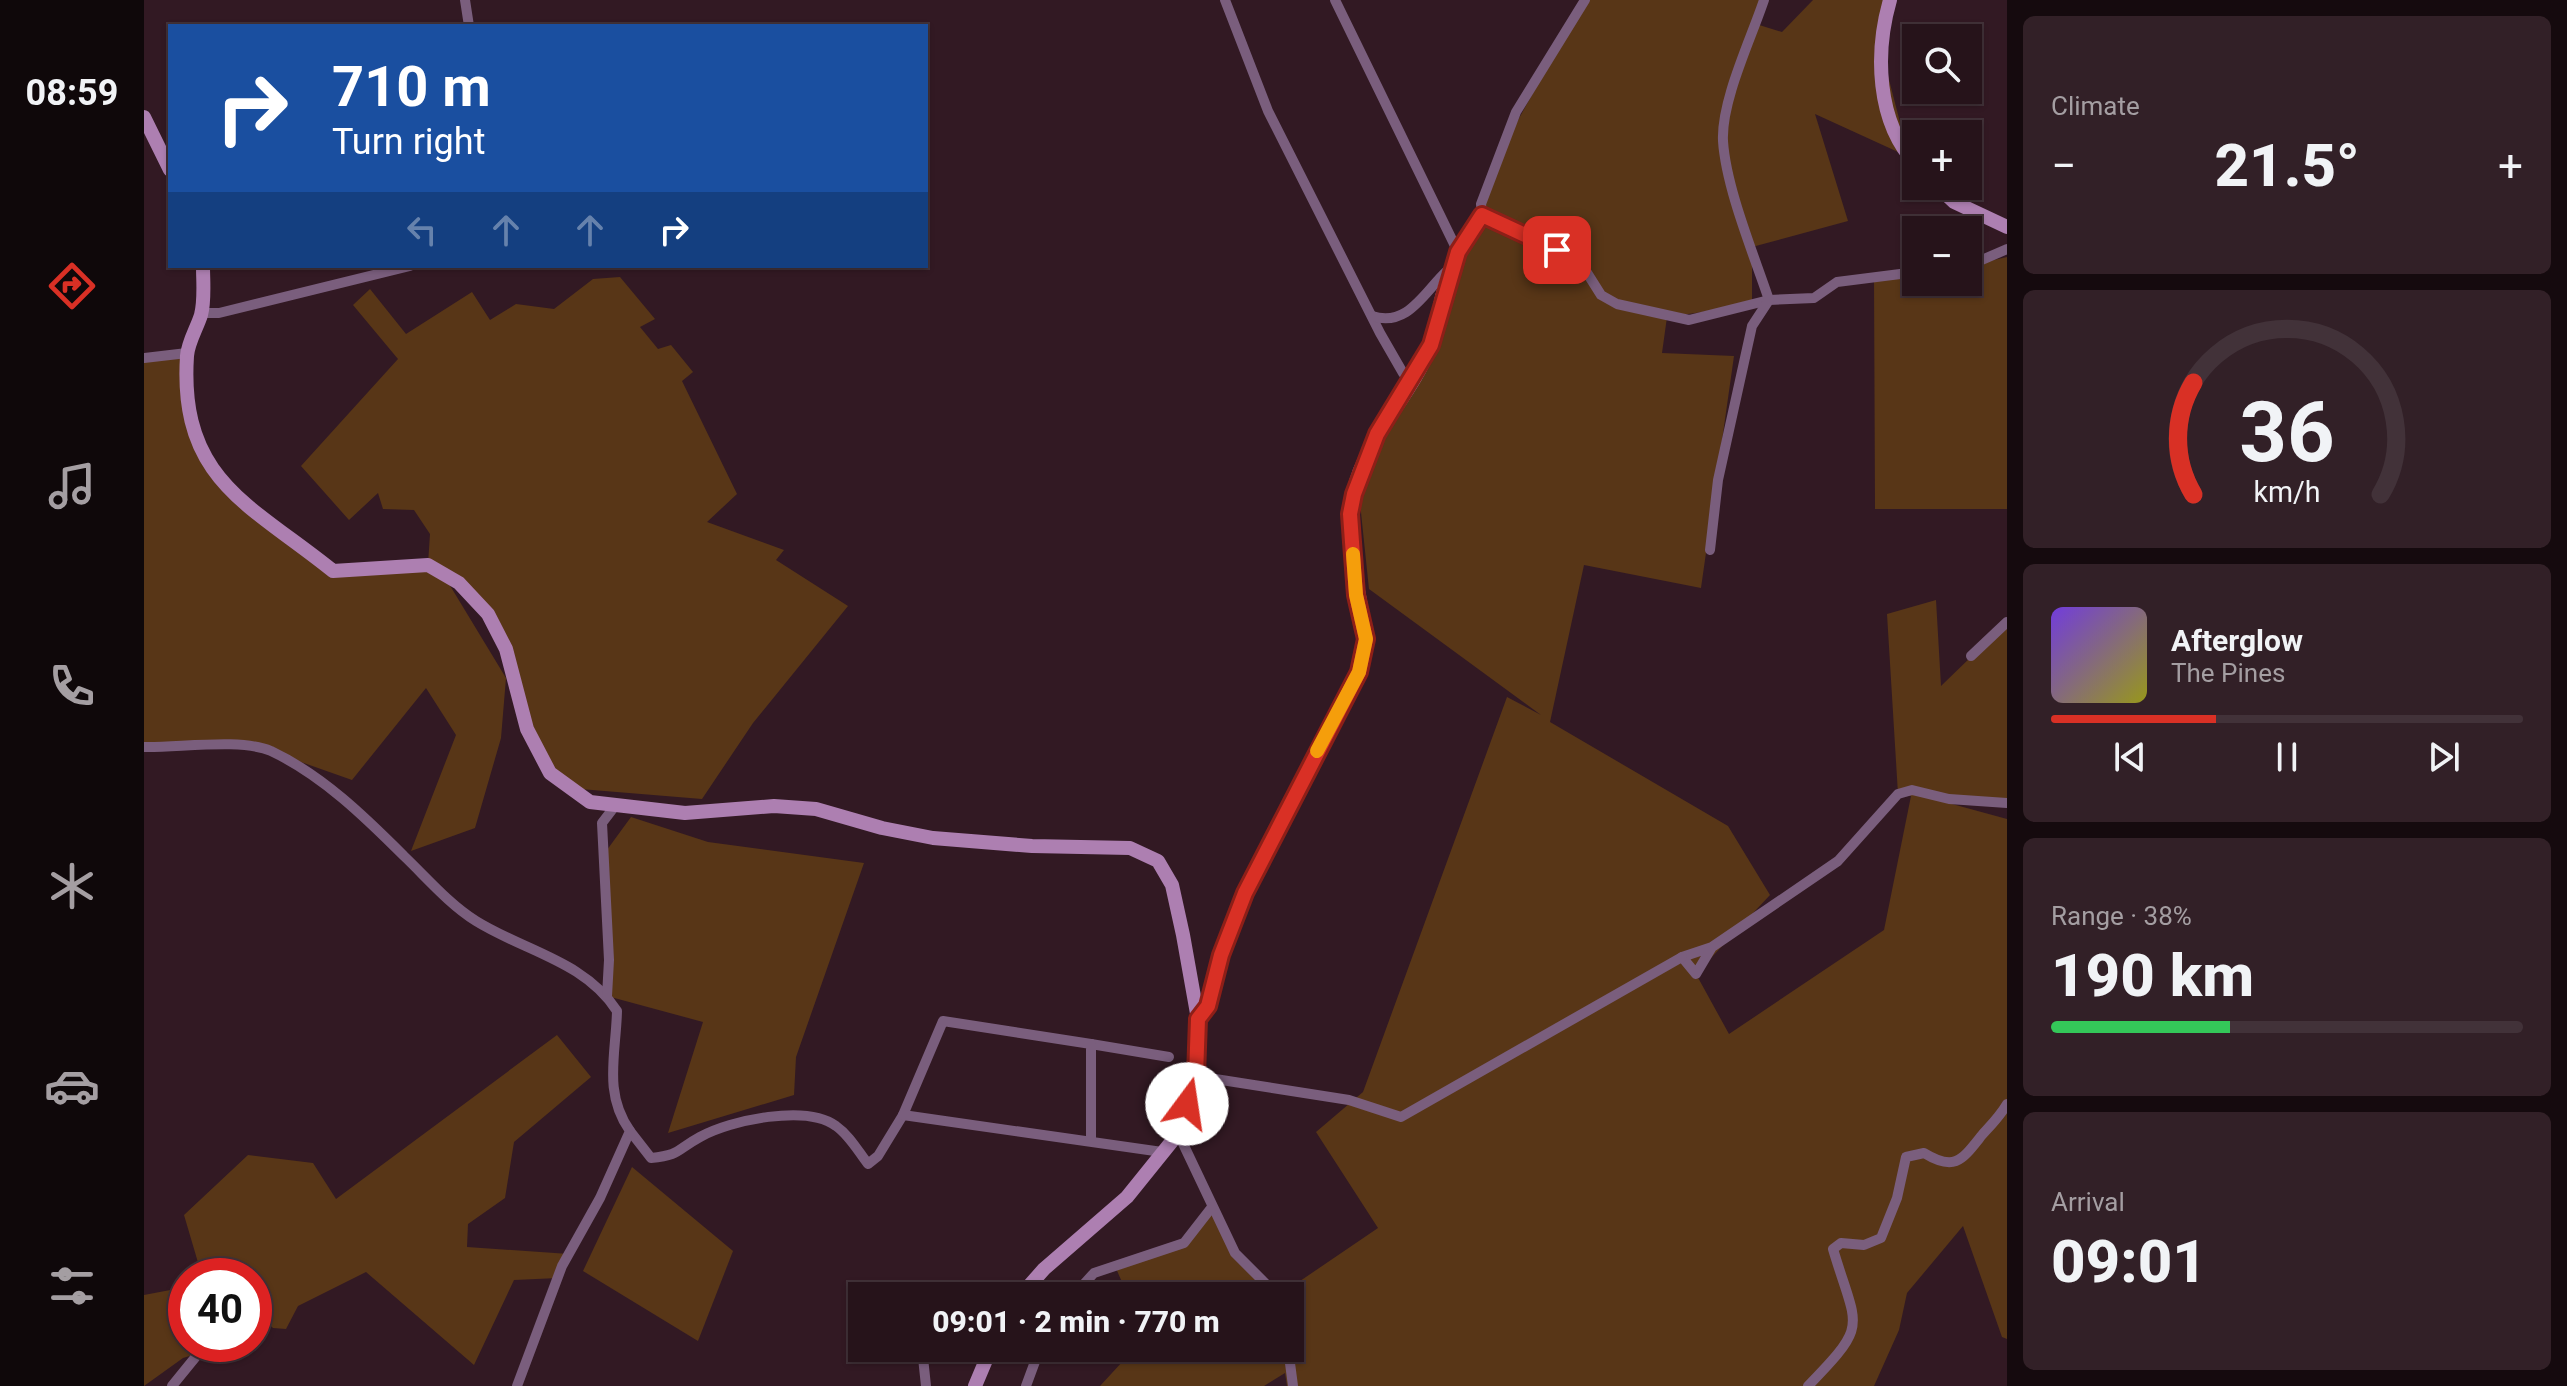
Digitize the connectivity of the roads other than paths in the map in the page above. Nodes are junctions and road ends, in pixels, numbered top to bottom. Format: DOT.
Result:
graph roads {
  1 [pos="465,0"];
  2 [pos="1225,0"];
  3 [pos="1335,0"];
  4 [pos="1585,0"];
  5 [pos="1764,0"];
  6 [pos="1890,0"];
  7 [pos="469,24"];
  8 [pos="144,117"];
  9 [pos="1902,142"];
  10 [pos="168,166"];
  11 [pos="1952,200"];
  12 [pos="1482,215"];
  13 [pos="2007,227"];
  14 [pos="2007,249"];
  15 [pos="1456,259"];
  16 [pos="1982,260"];
  17 [pos="203,268"];
  18 [pos="402,268"];
  19 [pos="1902,274"];
  20 [pos="1769,300"];
  21 [pos="202,313"];
  22 [pos="1372,316"];
  23 [pos="187,353"];
  24 [pos="144,358"];
  25 [pos="1412,379"];
  26 [pos="1710,550"];
  27 [pos="2007,622"];
  28 [pos="1971,656"];
  29 [pos="144,747"];
  30 [pos="590,802"];
  31 [pos="2007,803"];
  32 [pos="615,806"];
  33 [pos="602,823"];
  34 [pos="1712,947"];
  35 [pos="1682,957"];
  36 [pos="607,996"];
  37 [pos="1198,1019"];
  38 [pos="1091,1044"];
  39 [pos="1169,1057"];
  40 [pos="1196,1076"];
  41 [pos="2007,1104"];
  42 [pos="903,1115"];
  43 [pos="630,1131"];
  44 [pos="1178,1133"];
  45 [pos="1091,1142"];
  46 [pos="1162,1152"];
  47 [pos="1212,1207"];
  48 [pos="1032,1282"];
  49 [pos="1086,1282"];
  50 [pos="1264,1282"];
  51 [pos="192,1362"];
  52 [pos="923,1362"];
  53 [pos="985,1362"];
  54 [pos="1035,1362"];
  55 [pos="1290,1362"];
  56 [pos="172,1386"];
  57 [pos="517,1386"];
  58 [pos="926,1386"];
  59 [pos="975,1386"];
  60 [pos="1026,1386"];
  61 [pos="1293,1386"];
  62 [pos="1808,1386"];
  1 -- 7 [label="street"];
  2 -- 22 [label="street"];
  3 -- 15 [label="street"];
  4 -- 12 [label="street"];
  5 -- 20 [label="street"];
  6 -- 9 [label="street"];
  8 -- 10 [label="street"];
  11 -- 13 [label="street"];
  12 -- 15 [label="street"];
  12 -- 20 [label="street"];
  14 -- 16 [label="street"];
  15 -- 22 [label="street"];
  15 -- 25 [label="street"];
  17 -- 21 [label="street"];
  18 -- 21 [label="street"];
  19 -- 20 [label="street"];
  20 -- 26 [label="street"];
  21 -- 23 [label="street"];
  22 -- 25 [label="street"];
  23 -- 24 [label="street"];
  23 -- 30 [label="street"];
  25 -- 37 [label="street"];
  27 -- 28 [label="street"];
  29 -- 36 [label="street"];
  30 -- 32 [label="street"];
  30 -- 33 [label="street"];
  31 -- 34 [label="street"];
  32 -- 33 [label="street"];
  32 -- 37 [label="street"];
  33 -- 36 [label="street"];
  34 -- 35 [label="street"];
  34 -- 35 [label="street"];
  35 -- 40 [label="street"];
  36 -- 43 [label="street"];
  37 -- 40 [label="street"];
  38 -- 39 [label="street"];
  38 -- 42 [label="street"];
  38 -- 45 [label="street"];
  40 -- 44 [label="street"];
  41 -- 62 [label="street"];
  42 -- 43 [label="street"];
  42 -- 45 [label="street"];
  43 -- 57 [label="street"];
  44 -- 46 [label="street"];
  44 -- 47 [label="street"];
  45 -- 46 [label="street"];
  46 -- 48 [label="street"];
  47 -- 49 [label="street"];
  47 -- 50 [label="street"];
  51 -- 56 [label="street"];
  52 -- 58 [label="street"];
  53 -- 59 [label="street"];
  54 -- 60 [label="street"];
  55 -- 61 [label="street"];
}
